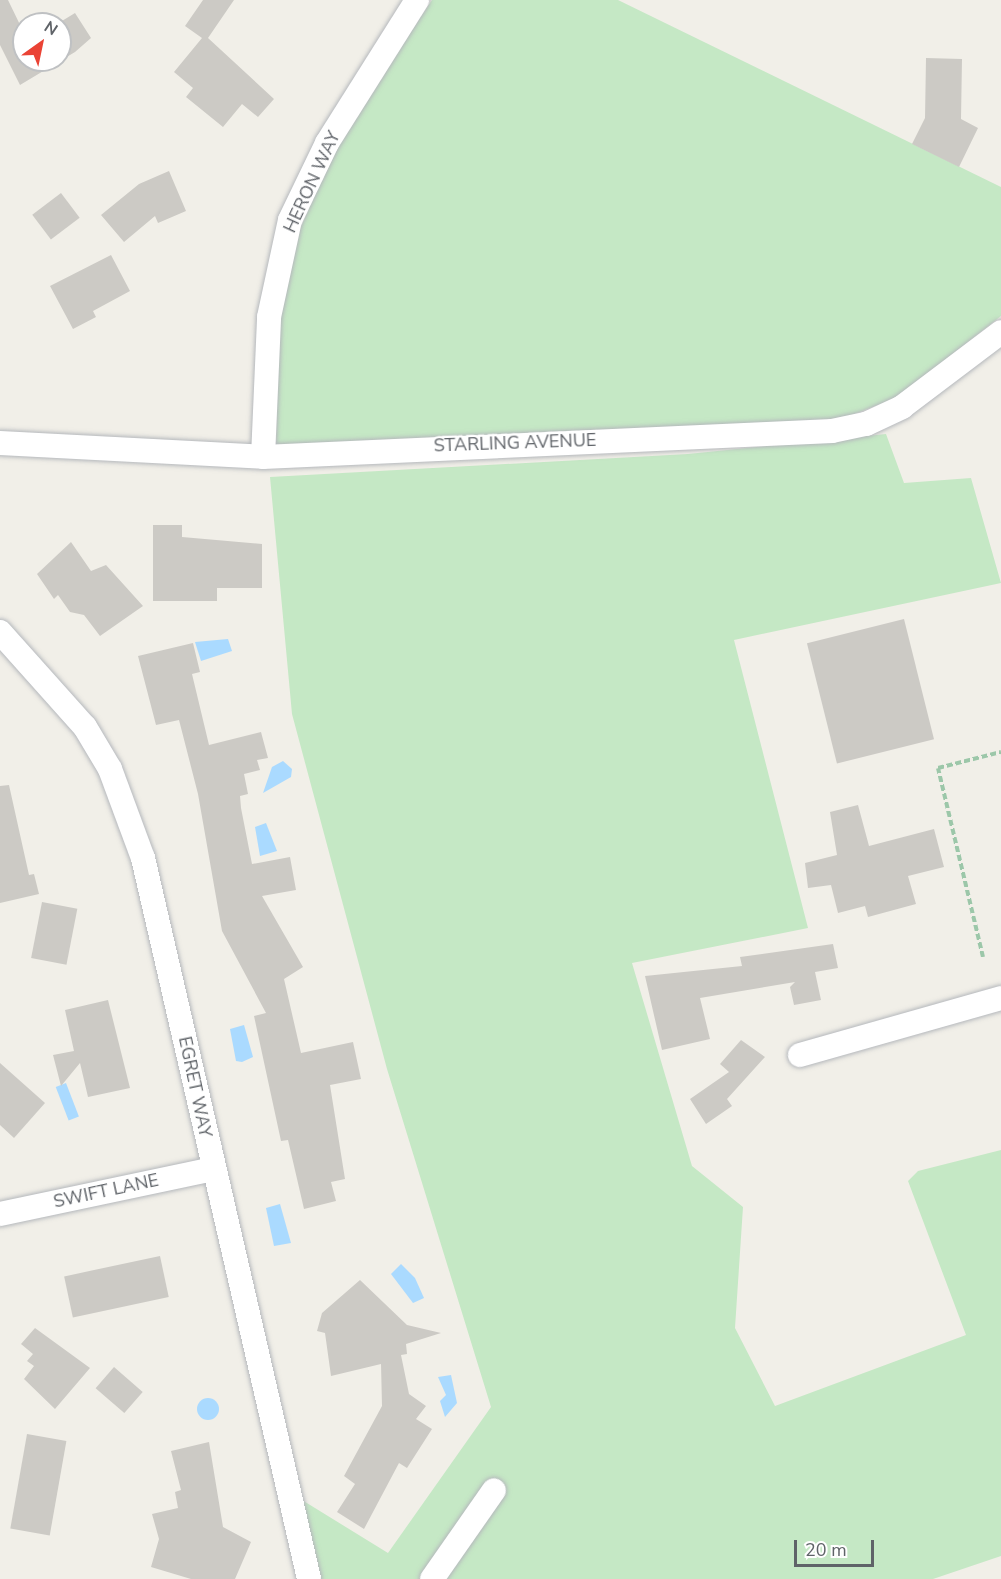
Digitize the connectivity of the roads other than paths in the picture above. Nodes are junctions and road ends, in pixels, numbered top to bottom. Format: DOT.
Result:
graph roads {
  1 [pos="417,0"];
  2 [pos="1001,332"];
  3 [pos="0,443"];
  4 [pos="263,457"];
  5 [pos="0,632"];
  6 [pos="1001,998"];
  7 [pos="800,1055"];
  8 [pos="213,1169"];
  9 [pos="0,1214"];
  10 [pos="494,1490"];
  11 [pos="309,1579"];
  12 [pos="432,1579"];
  1 -- 4 [label="street, HERON WAY"];
  2 -- 4 [label="street, STARLING AVENUE"];
  3 -- 4 [label="street, STARLING AVENUE"];
  5 -- 8 [label="street, EGRET WAY"];
  6 -- 7 [label="street"];
  8 -- 9 [label="street, SWIFT LANE"];
  8 -- 11 [label="street, EGRET WAY"];
  10 -- 12 [label="street"];
}
